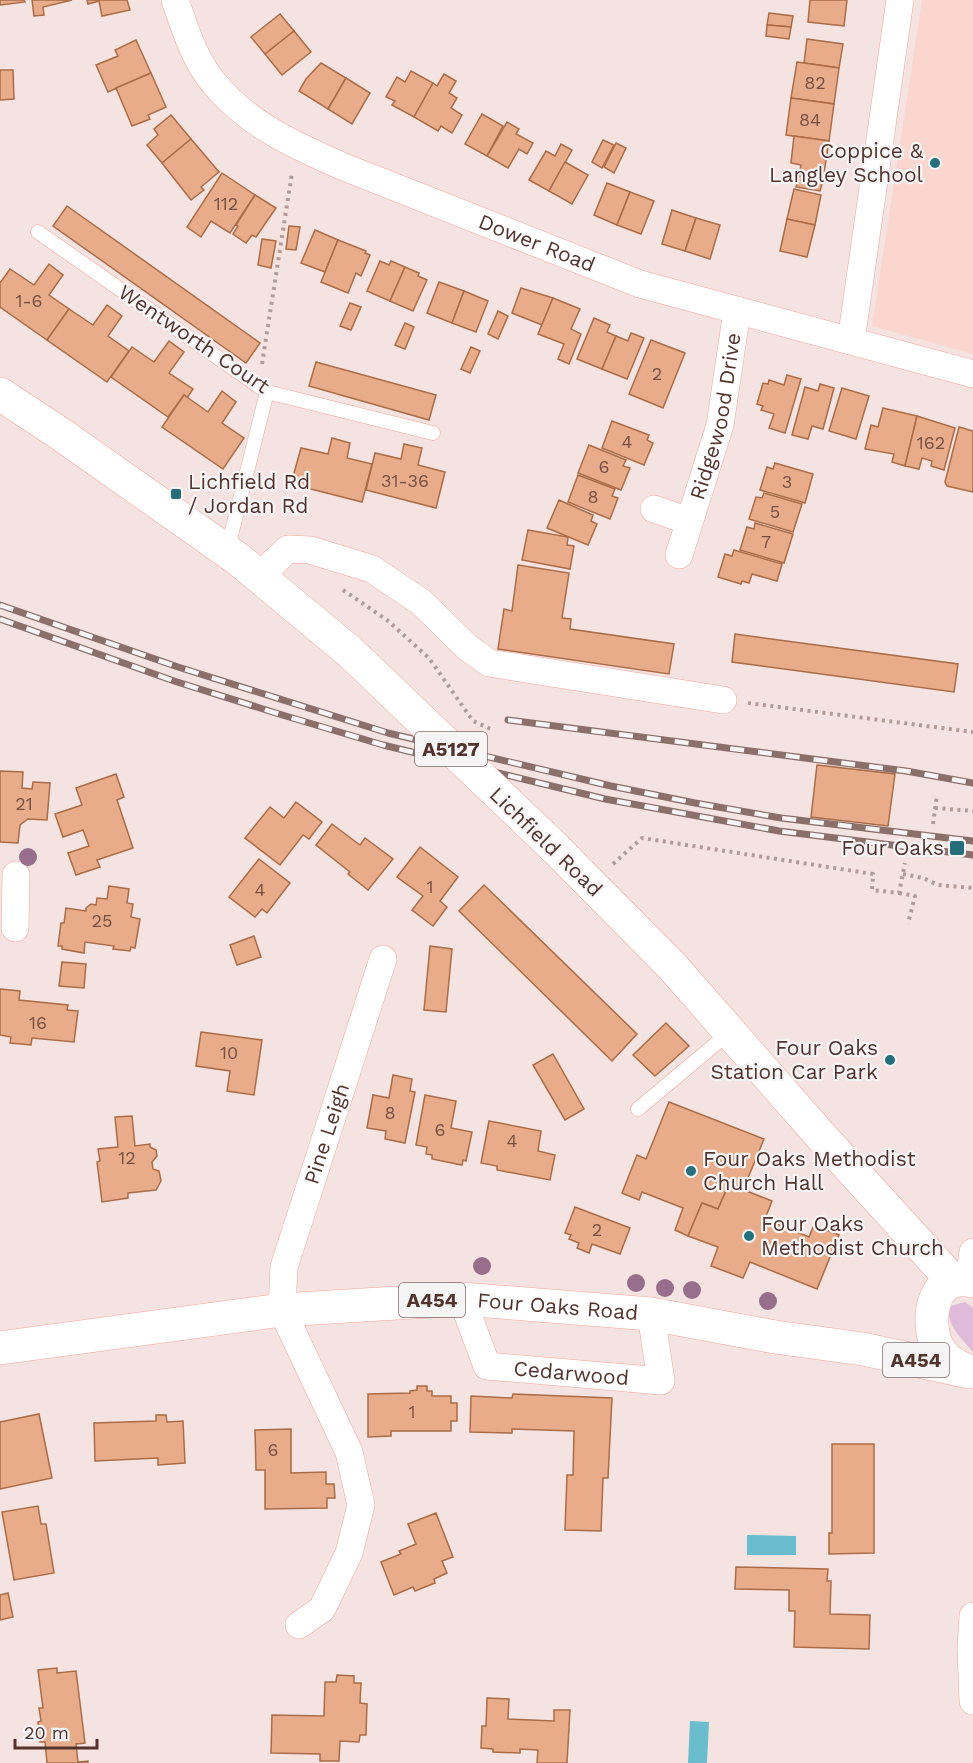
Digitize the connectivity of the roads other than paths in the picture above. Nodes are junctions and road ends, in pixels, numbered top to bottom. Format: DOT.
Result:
graph roads {
  1 [pos="175,0"];
  2 [pos="900,0"];
  3 [pos="38,232"];
  4 [pos="736,311"];
  5 [pos="851,341"];
  6 [pos="973,374"];
  7 [pos="263,389"];
  8 [pos="0,394"];
  9 [pos="433,433"];
  10 [pos="654,509"];
  11 [pos="689,521"];
  12 [pos="227,551"];
  13 [pos="679,555"];
  14 [pos="259,576"];
  15 [pos="723,700"];
  16 [pos="16,875"];
  17 [pos="11,910"];
  18 [pos="382,959"];
  19 [pos="730,1032"];
  20 [pos="638,1109"];
  21 [pos="956,1286"];
  22 [pos="462,1299"];
  23 [pos="282,1310"];
  24 [pos="651,1314"];
  25 [pos="0,1348"];
  26 [pos="863,1349"];
  27 [pos="971,1372"];
  28 [pos="973,1616"];
  29 [pos="299,1625"];
  30 [pos="972,1648"];
  31 [pos="973,1701"];
  1 -- 4 [label="street, Dower Road"];
  2 -- 5 [label="street"];
  3 -- 7 [label="lane, Wentworth Court"];
  4 -- 5 [label="street, Dower Road"];
  4 -- 11 [label="street, Ridgewood Drive"];
  5 -- 6 [label="street, Dower Road"];
  7 -- 9 [label="lane, Wentworth Court"];
  7 -- 12 [label="lane"];
  8 -- 12 [label="main road, Lichfield Road / A5127"];
  10 -- 11 [label="street, Ridgewood Drive"];
  11 -- 13 [label="street, Ridgewood Drive"];
  12 -- 14 [label="main road, Lichfield Road / A5127"];
  14 -- 15 [label="street"];
  14 -- 19 [label="main road, Lichfield Road / A5127, bridge"];
  16 -- 17 [label="street"];
  18 -- 23 [label="street, Pine Leigh"];
  19 -- 20 [label="lane"];
  19 -- 21 [label="main road, Lichfield Road / A5127"];
  21 -- 26 [label="main road, Four Oaks Road / A454"];
  21 -- 27 [label="main road, Lichfield Road"];
  22 -- 23 [label="main road, Four Oaks Road / A454"];
  22 -- 24 [label="main road, Four Oaks Road / A454"];
  22 -- 24 [label="street, Cedarwood"];
  23 -- 25 [label="main road, Four Oaks Road / A454"];
  23 -- 29 [label="street"];
  24 -- 26 [label="main road, Four Oaks Road / A454"];
  26 -- 27 [label="main road, Four Oaks Road / A454"];
  28 -- 30 [label="street"];
  30 -- 31 [label="street"];
}
